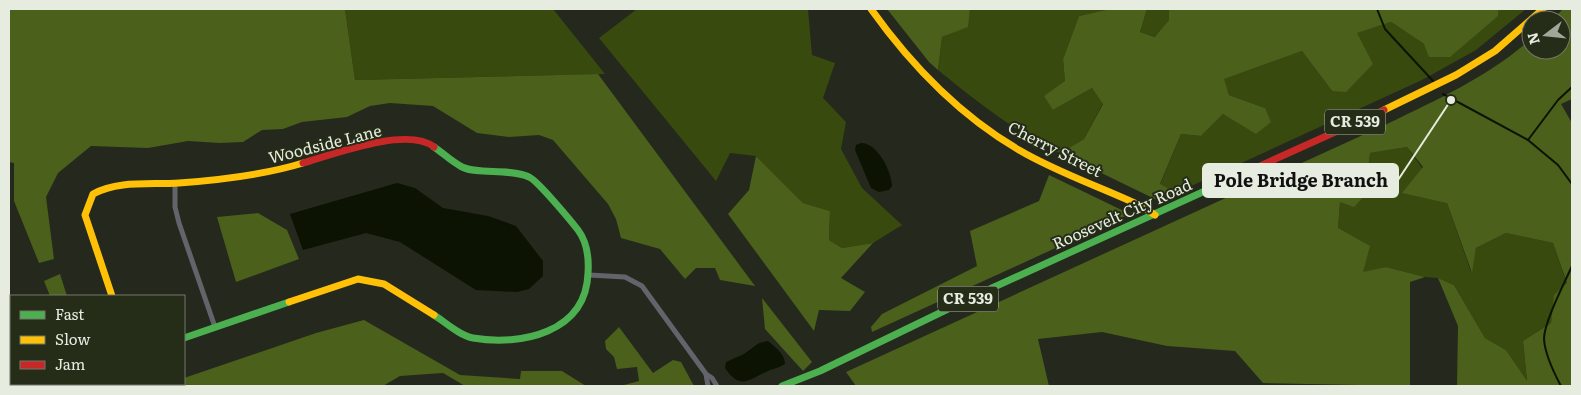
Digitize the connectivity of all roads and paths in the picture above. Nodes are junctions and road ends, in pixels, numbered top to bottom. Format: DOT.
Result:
graph roads {
  1 [pos="871,9"];
  2 [pos="1543,9"];
  3 [pos="175,183"];
  4 [pos="1155,216"];
  5 [pos="589,275"];
  6 [pos="112,295"];
  7 [pos="215,327"];
  8 [pos="185,338"];
  9 [pos="706,374"];
  10 [pos="708,386"];
  11 [pos="718,386"];
  12 [pos="782,386"];
  1 -- 4 [label="street, Cherry Street"];
  2 -- 4 [label="street, Roosevelt City Road / CR 539"];
  3 -- 5 [label="street, Woodside Lane"];
  3 -- 6 [label="street, Woodside Lane"];
  3 -- 7 [label="street"];
  4 -- 12 [label="street, Roosevelt City Road / CR 539"];
  5 -- 7 [label="street, Woodside Lane"];
  5 -- 9 [label="street"];
  7 -- 8 [label="street, Woodside Lane"];
  9 -- 10 [label="street"];
  9 -- 11 [label="street"];
}
